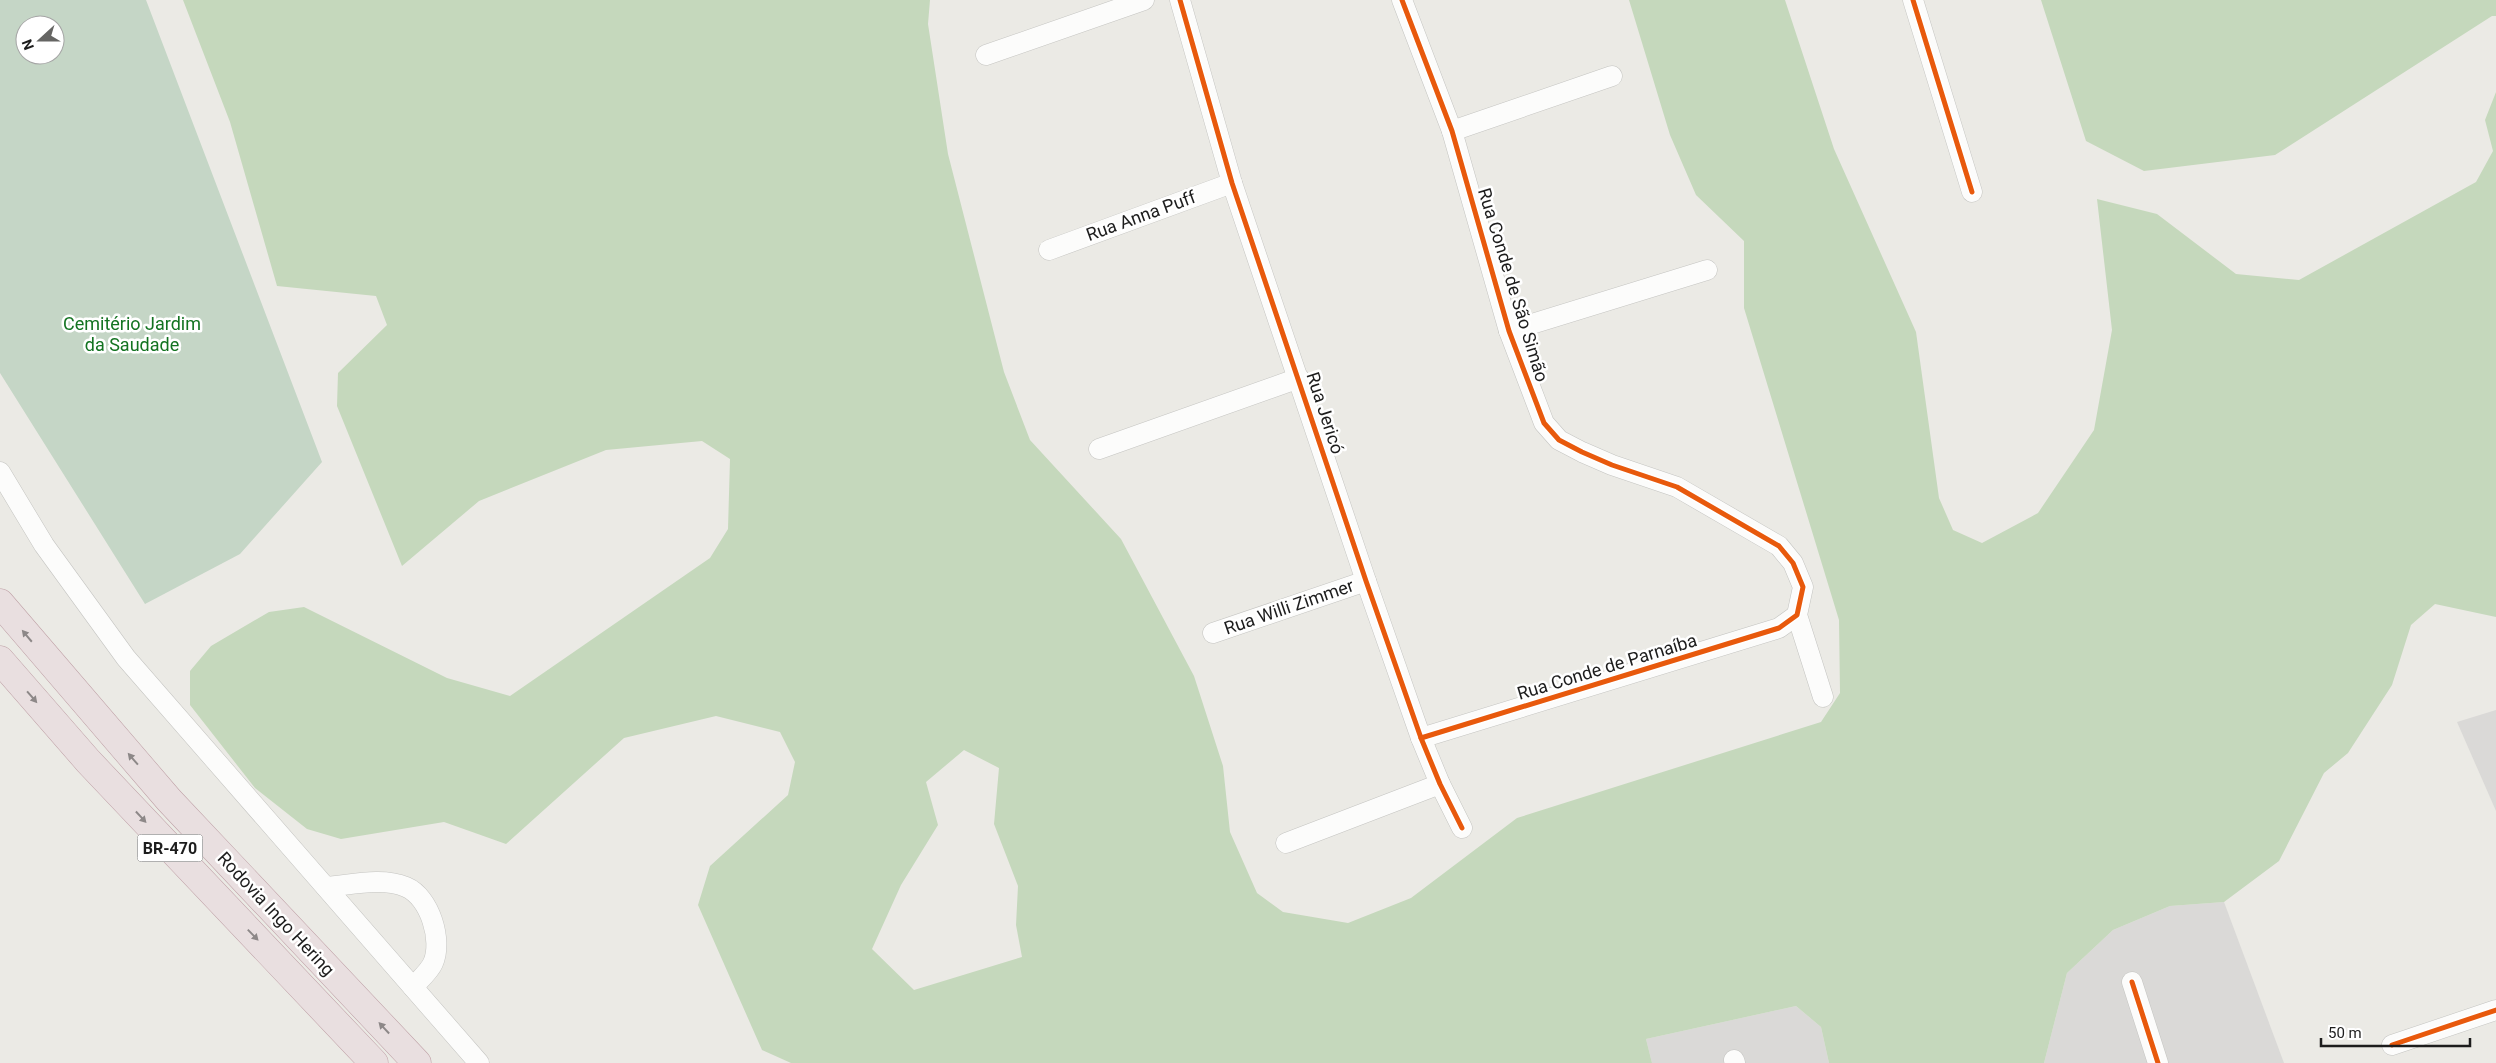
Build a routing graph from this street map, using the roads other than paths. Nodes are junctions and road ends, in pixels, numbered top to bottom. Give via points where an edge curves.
1 (1144, 0) edge
2 (1180, 0) edge
3 (1402, 0) edge
4 (1913, 0) edge
5 (986, 54) dead end
6 (1612, 76) dead end
7 (1452, 132) junction
8 (1232, 183) junction
9 (1972, 192) dead end
10 (1049, 250) dead end
11 (1707, 270) dead end
12 (1509, 331) junction
13 (1299, 378) junction
14 (1099, 449) dead end
15 (0, 472) edge
16 (1366, 581) junction
17 (0, 603) edge
18 (1797, 615) junction
19 (1213, 633) dead end
20 (0, 660) edge
21 (1823, 697) dead end
22 (1421, 738) junction
23 (1440, 784) junction
24 (1462, 828) dead end
25 (1286, 843) dead end
26 (326, 887) junction
27 (2132, 982) dead end
28 (413, 987) junction
29 (2496, 1010) edge
30 (345, 1031) junction
31 (2392, 1045) dead end
32 (369, 1063) edge
33 (374, 1063) edge
34 (417, 1063) edge
35 (479, 1063) edge
36 (2158, 1063) edge

1 - 5 street
2 - 8 street, Rua Jericó
3 - 7 street, Rua Conde de São Simão
4 - 9 street
6 - 7 street
7 - 12 street, Rua Conde de São Simão
8 - 10 street, Rua Anna Puff
8 - 13 street, Rua Jericó
11 - 12 street
12 - 18 street, Rua Conde de São Simão via 1544,423 1559,440 1612,465 1678,487 1779,546 1792,563 1803,587
13 - 14 street
13 - 16 street, Rua Jericó
15 - 26 street via 44,545 126,658
16 - 19 street, Rua Willi Zimmer
16 - 22 street, Rua Jericó
34 -> 17 highway, Rodovia Ingo Hering / BR-470 via 169,800
18 - 21 street
18 - 22 street, Rua Conde de Parnaíba via 1779,628
20 -> 30 highway, Rodovia Ingo Hering / BR-470 via 88,762
22 - 23 street, Rua Jericó
23 - 24 street, Rua Jericó
23 - 25 street
26 - 28 street
26 - 28 street via 379,882 407,888 428,907 438,942 432,964
27 - 36 street
28 - 35 street
29 - 31 street
30 - 32 highway
30 - 33 highway, Rodovia Ingo Hering / BR-470

